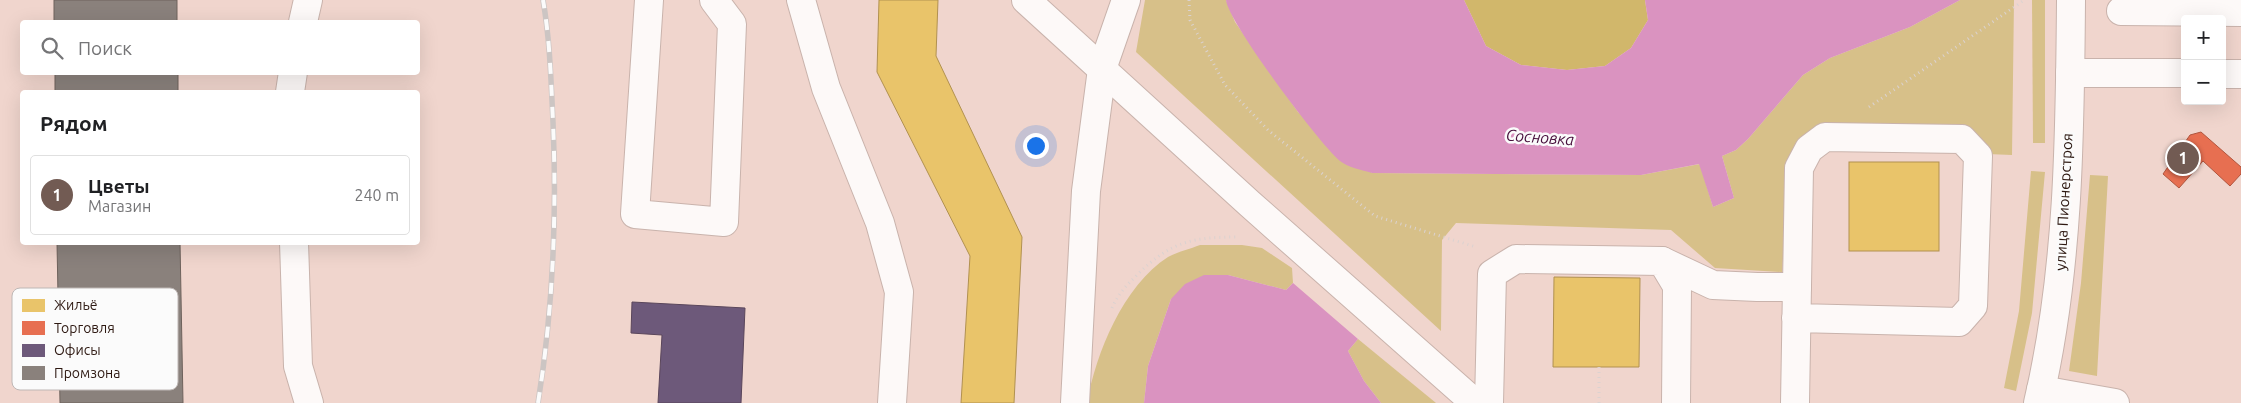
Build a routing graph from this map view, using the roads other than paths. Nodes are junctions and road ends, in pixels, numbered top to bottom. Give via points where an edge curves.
1 (308, 0) edge
2 (649, 0) edge
3 (714, 0) edge
4 (800, 0) edge
5 (1026, 0) edge
6 (1126, 0) edge
7 (2070, 0) edge
8 (2121, 11) dead end
9 (2241, 12) edge
10 (303, 20) edge
11 (1102, 69) junction
12 (2070, 73) junction
13 (2181, 73) edge
14 (2226, 74) edge
15 (2241, 74) edge
16 (293, 75) edge
17 (290, 90) edge
18 (294, 245) edge
19 (1662, 261) junction
20 (1797, 286) junction
21 (1796, 318) junction
22 (2039, 396) edge
23 (310, 403) edge
24 (892, 403) edge
25 (1075, 403) edge
26 (1475, 403) edge
27 (1489, 403) edge
28 (1676, 403) edge
29 (1795, 403) edge
30 (2114, 403) edge

1 - 10 street
2 - 3 street via 635,214 724,222 732,24
4 - 24 street via 826,88 880,223 898,292
5 - 11 street
6 - 11 street
7 - 12 street, улица Пионерстроя
8 - 9 street
11 - 25 street via 1086,191
11 - 26 street
12 - 13 street
12 - 22 street, улица Пионерстроя via 2059,282
14 - 15 street
16 - 17 street
18 - 23 street via 298,366
19 - 20 street via 1713,284 1757,288
19 - 27 street via 1516,259 1492,274
19 - 28 street via 1677,286
20 - 21 street
20 - 21 street via 1799,168 1809,149 1825,137 1962,139 1978,156 1973,306 1959,322
21 - 29 street
22 - 30 street

